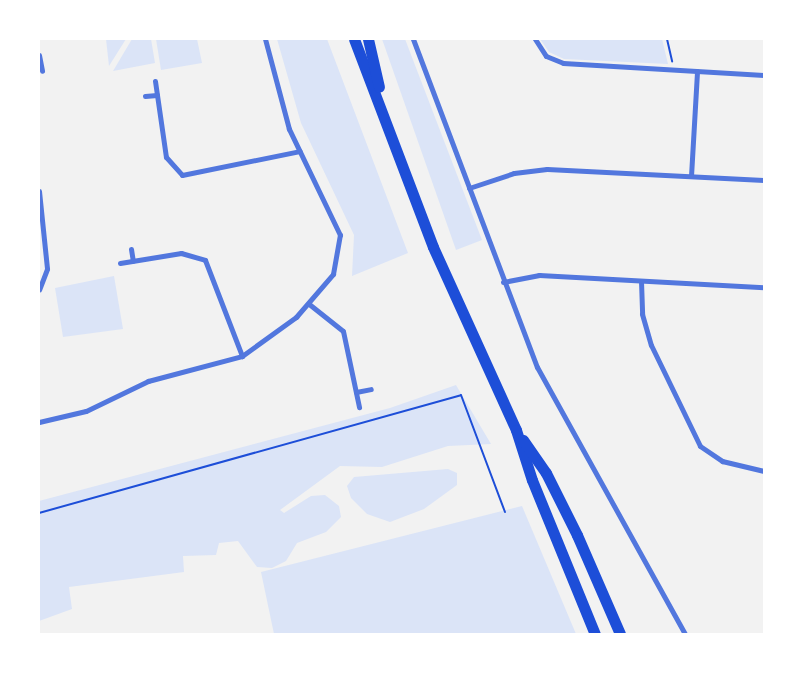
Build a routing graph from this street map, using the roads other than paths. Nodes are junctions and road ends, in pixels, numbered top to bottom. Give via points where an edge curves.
1 (265, 39) edge
2 (354, 39) edge
3 (368, 39) edge
4 (413, 39) edge
5 (535, 39) edge
6 (39, 55) edge
7 (42, 71) dead end
8 (697, 71) junction
9 (764, 75) edge
10 (155, 81) dead end
11 (157, 94) junction
12 (145, 96) dead end
13 (385, 116) junction
14 (300, 151) junction
15 (690, 176) junction
16 (764, 180) edge
17 (468, 188) junction
18 (39, 190) edge
19 (131, 249) dead end
20 (133, 261) junction
21 (120, 263) dead end
22 (641, 281) junction
23 (503, 282) junction
24 (764, 287) edge
25 (39, 290) edge
26 (309, 304) junction
27 (242, 356) junction
28 (371, 389) dead end
29 (356, 392) junction
30 (359, 407) dead end
31 (39, 422) edge
32 (516, 430) junction
33 (764, 471) edge
34 (595, 634) edge
35 (620, 634) edge
36 (685, 634) edge

1 - 14 street via 283,112
2 - 13 highway
3 - 13 highway
4 - 17 street
5 - 8 street via 546,56 563,62
6 - 7 street
8 - 9 street
8 - 15 street
10 - 11 street
11 - 12 street
11 - 14 street via 166,157 182,175
13 - 32 highway via 433,247
14 - 26 street via 337,226 341,246 333,274
15 - 16 street
15 - 17 street via 547,169 514,173
17 - 23 street
18 - 25 street via 47,269
19 - 20 street
20 - 21 street
20 - 27 street via 190,253 205,260
22 - 23 street via 539,275
22 - 24 street
22 - 33 street via 642,314 651,345 700,446 722,461
23 - 36 street via 537,367
26 - 27 street via 284,329
26 - 29 street via 343,331
27 - 31 street via 148,382 86,411
28 - 29 street
29 - 30 street
32 - 34 highway via 532,480
32 - 35 highway via 546,473

